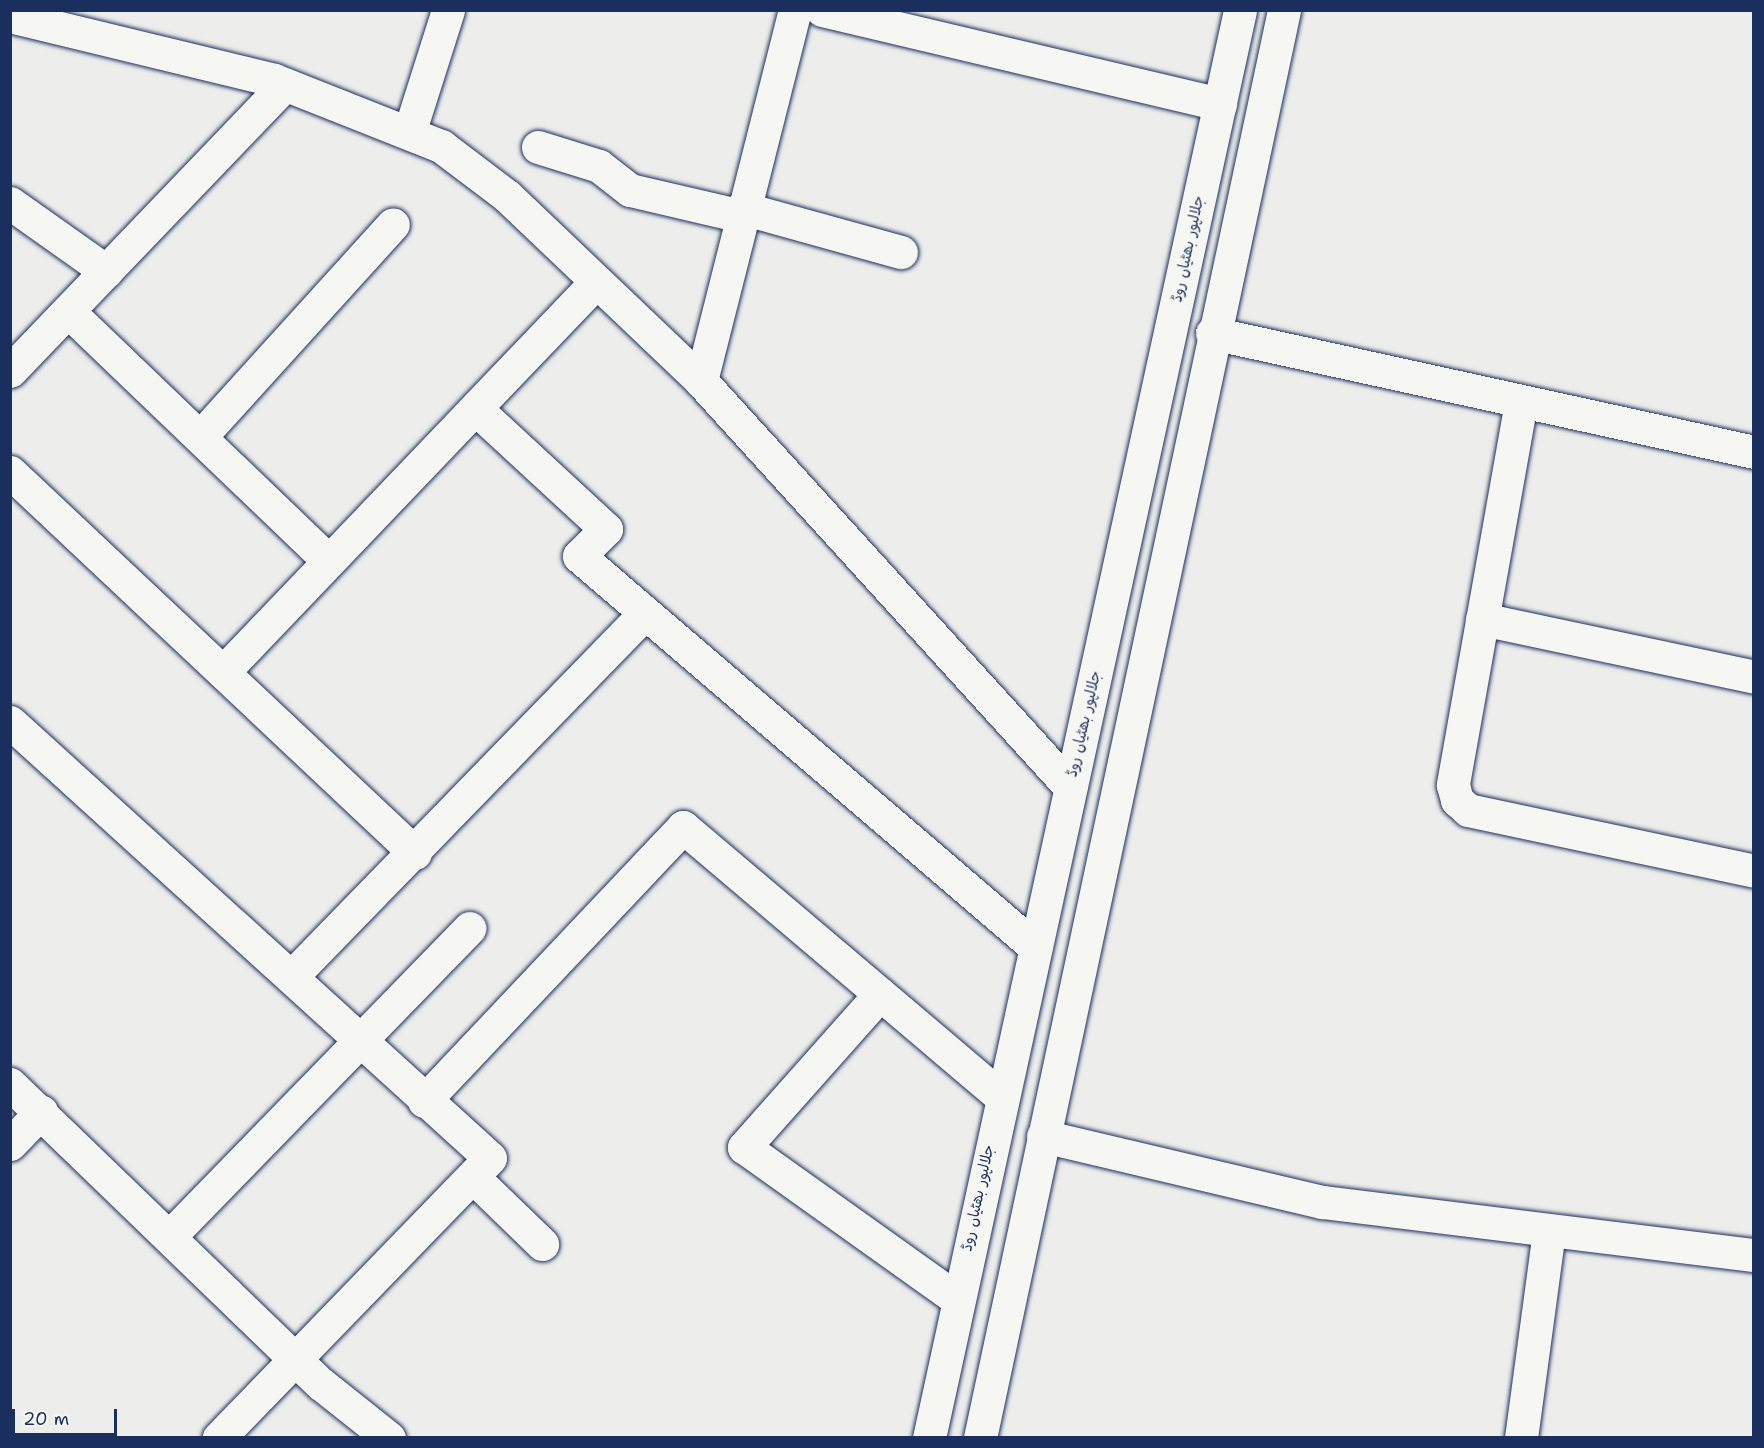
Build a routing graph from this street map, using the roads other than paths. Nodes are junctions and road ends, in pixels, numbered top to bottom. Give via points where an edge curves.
1 (448, 10) edge
2 (795, 10) edge
3 (822, 10) edge
4 (1240, 10) edge
5 (1284, 10) edge
6 (10, 16) edge
7 (98, 22) edge
8 (285, 84) junction
9 (1220, 104) junction
10 (410, 130) junction
11 (538, 147) dead end
12 (10, 203) edge
13 (742, 212) junction
14 (393, 224) dead end
15 (901, 252) dead end
16 (106, 271) junction
17 (596, 282) junction
18 (69, 311) junction
19 (1212, 333) junction
20 (10, 371) edge
21 (701, 381) junction
22 (1521, 402) junction
23 (476, 409) junction
24 (200, 437) junction
25 (1754, 452) edge
26 (10, 472) edge
27 (329, 561) junction
28 (643, 615) junction
29 (1482, 619) junction
30 (223, 672) junction
31 (1754, 677) edge
32 (10, 722) edge
33 (1070, 787) junction
34 (415, 853) junction
35 (1754, 871) edge
36 (470, 928) dead end
37 (1035, 947) junction
38 (291, 977) junction
39 (880, 994) junction
40 (360, 1041) junction
41 (10, 1084) edge
42 (1001, 1097) junction
43 (424, 1101) junction
44 (41, 1112) junction
45 (1043, 1136) junction
46 (10, 1144) edge
47 (474, 1178) junction
48 (1549, 1232) junction
49 (170, 1237) junction
50 (542, 1244) dead end
51 (1754, 1255) edge
52 (956, 1298) junction
53 (296, 1360) junction
54 (219, 1437) edge
55 (389, 1437) edge
56 (929, 1437) edge
57 (980, 1437) edge
58 (1521, 1437) edge

1 - 10 street
2 - 13 street
3 - 9 street
4 - 9 street, جلالپور بھٹیاں روڈ
5 - 19 street
6 - 7 street
7 - 8 street
8 - 10 street
8 - 16 street
9 - 33 street, جلالپور بھٹیاں روڈ
10 - 17 street via 441,146 507,196
11 - 13 street via 599,166 630,190
12 - 16 street
13 - 15 street
13 - 21 street
14 - 24 street
16 - 18 street
17 - 21 street
17 - 23 street
18 - 20 street
18 - 24 street
19 - 22 street
19 - 45 street
21 - 33 street
22 - 25 street
22 - 29 street
23 - 27 street
23 - 28 street via 606,529 579,556
24 - 27 street
26 - 30 street
27 - 30 street
28 - 34 street
28 - 37 street
29 - 31 street
29 - 35 street via 1453,784 1457,800 1468,810
30 - 34 street
32 - 38 street
33 - 37 street, جلالپور بھٹیاں روڈ
34 - 38 street
36 - 40 street
37 - 42 street, جلالپور بھٹیاں روڈ
38 - 40 street
39 - 42 street
39 - 43 street via 682,827
39 - 52 street via 744,1147
40 - 43 street
40 - 49 street
41 - 44 street
42 - 52 street, جلالپور بھٹیاں روڈ
43 - 47 street via 490,1158
44 - 46 street
44 - 49 street
45 - 48 street via 1322,1202
45 - 57 street
47 - 50 street
47 - 53 street
48 - 51 street
48 - 58 street
49 - 53 street
52 - 56 street, جلالپور بھٹیاں روڈ
53 - 54 street
53 - 55 street

